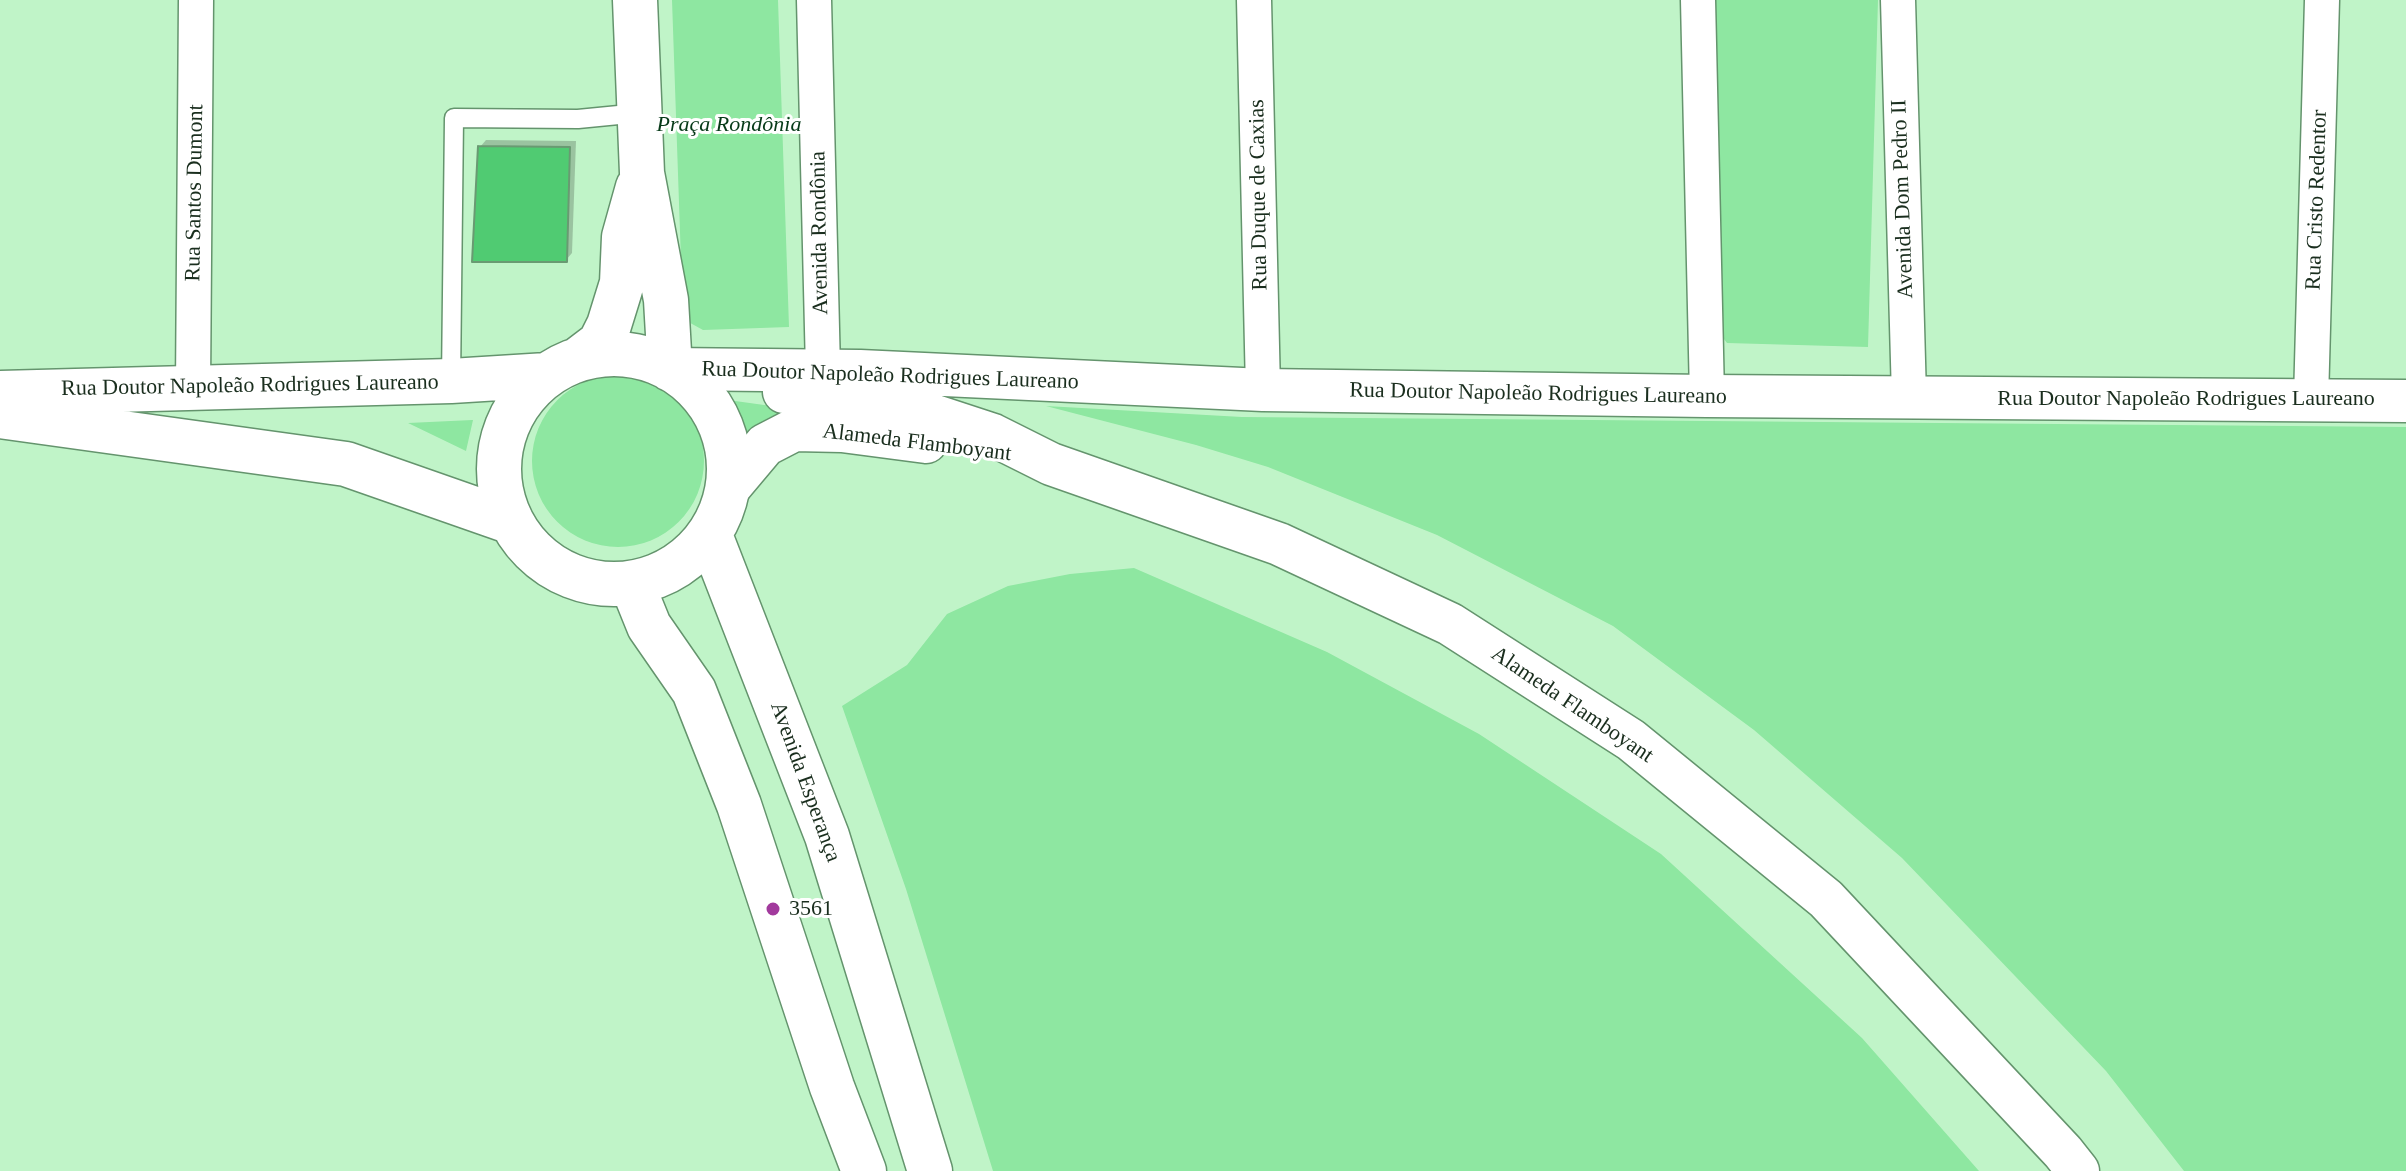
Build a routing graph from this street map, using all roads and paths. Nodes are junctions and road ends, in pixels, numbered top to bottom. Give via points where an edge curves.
1 (196, 0) edge
2 (635, 0) edge
3 (814, 0) edge
4 (1254, 0) edge
5 (1698, 0) edge
6 (1898, 0) edge
7 (2322, 0) edge
8 (639, 113) junction
9 (642, 173) junction
10 (563, 367) junction
11 (823, 370) junction
12 (680, 376) junction
13 (451, 381) junction
14 (193, 386) junction
15 (1263, 390) junction
16 (0, 393) edge
17 (1707, 396) junction
18 (1909, 397) junction
19 (2311, 400) junction
20 (2406, 401) edge
21 (0, 416) edge
22 (1034, 457) junction
23 (728, 489) junction
24 (509, 521) junction
25 (710, 535) junction
26 (632, 584) junction
27 (864, 1171) edge
28 (930, 1171) edge
29 (2078, 1171) edge

1 - 14 street, Rua Santos Dumont
2 - 8 main road
3 - 11 street, Avenida Rondônia
4 - 15 street, Rua Duque de Caxias
5 - 17 street
6 - 18 street, Avenida Dom Pedro II
7 - 19 street, Rua Cristo Redentor
8 - 9 main road
8 - 13 lane via 578,119 454,118
9 - 10 main road via 624,237 622,283 609,325 600,343
9 - 12 main road
10 - 12 main road via 610,354 642,357
10 - 13 main road, Rua Doutor Napoleão Rodrigues Laureano
10 - 24 main road via 511,415 497,467
11 - 12 street, Rua Doutor Napoleão Rodrigues Laureano
11 - 15 street, Rua Doutor Napoleão Rodrigues Laureano
12 - 22 street, Alameda Flamboyant via 932,415 993,435
12 - 23 main road via 715,414 728,450
13 - 14 main road, Rua Doutor Napoleão Rodrigues Laureano
14 - 16 main road, Rua Doutor Napoleão Rodrigues Laureano
15 - 17 street, Rua Doutor Napoleão Rodrigues Laureano
17 - 18 street, Rua Doutor Napoleão Rodrigues Laureano
18 - 19 street, Rua Doutor Napoleão Rodrigues Laureano
19 - 20 street, Rua Doutor Napoleão Rodrigues Laureano
21 - 24 main road, Rua Doutor Napoleão Rodrigues Laureano via 346,464
22 - 23 street, Alameda Flamboyant via 842,431 794,430 765,445
22 - 29 street, Alameda Flamboyant via 1279,544 1450,624 1631,740 1826,899
23 - 25 main road
24 - 26 main road via 540,559 561,570 583,581
25 - 26 main road via 676,568
25 - 28 main road, Avenida Esperança via 827,836
26 - 27 main road via 649,626 694,691 728,776

